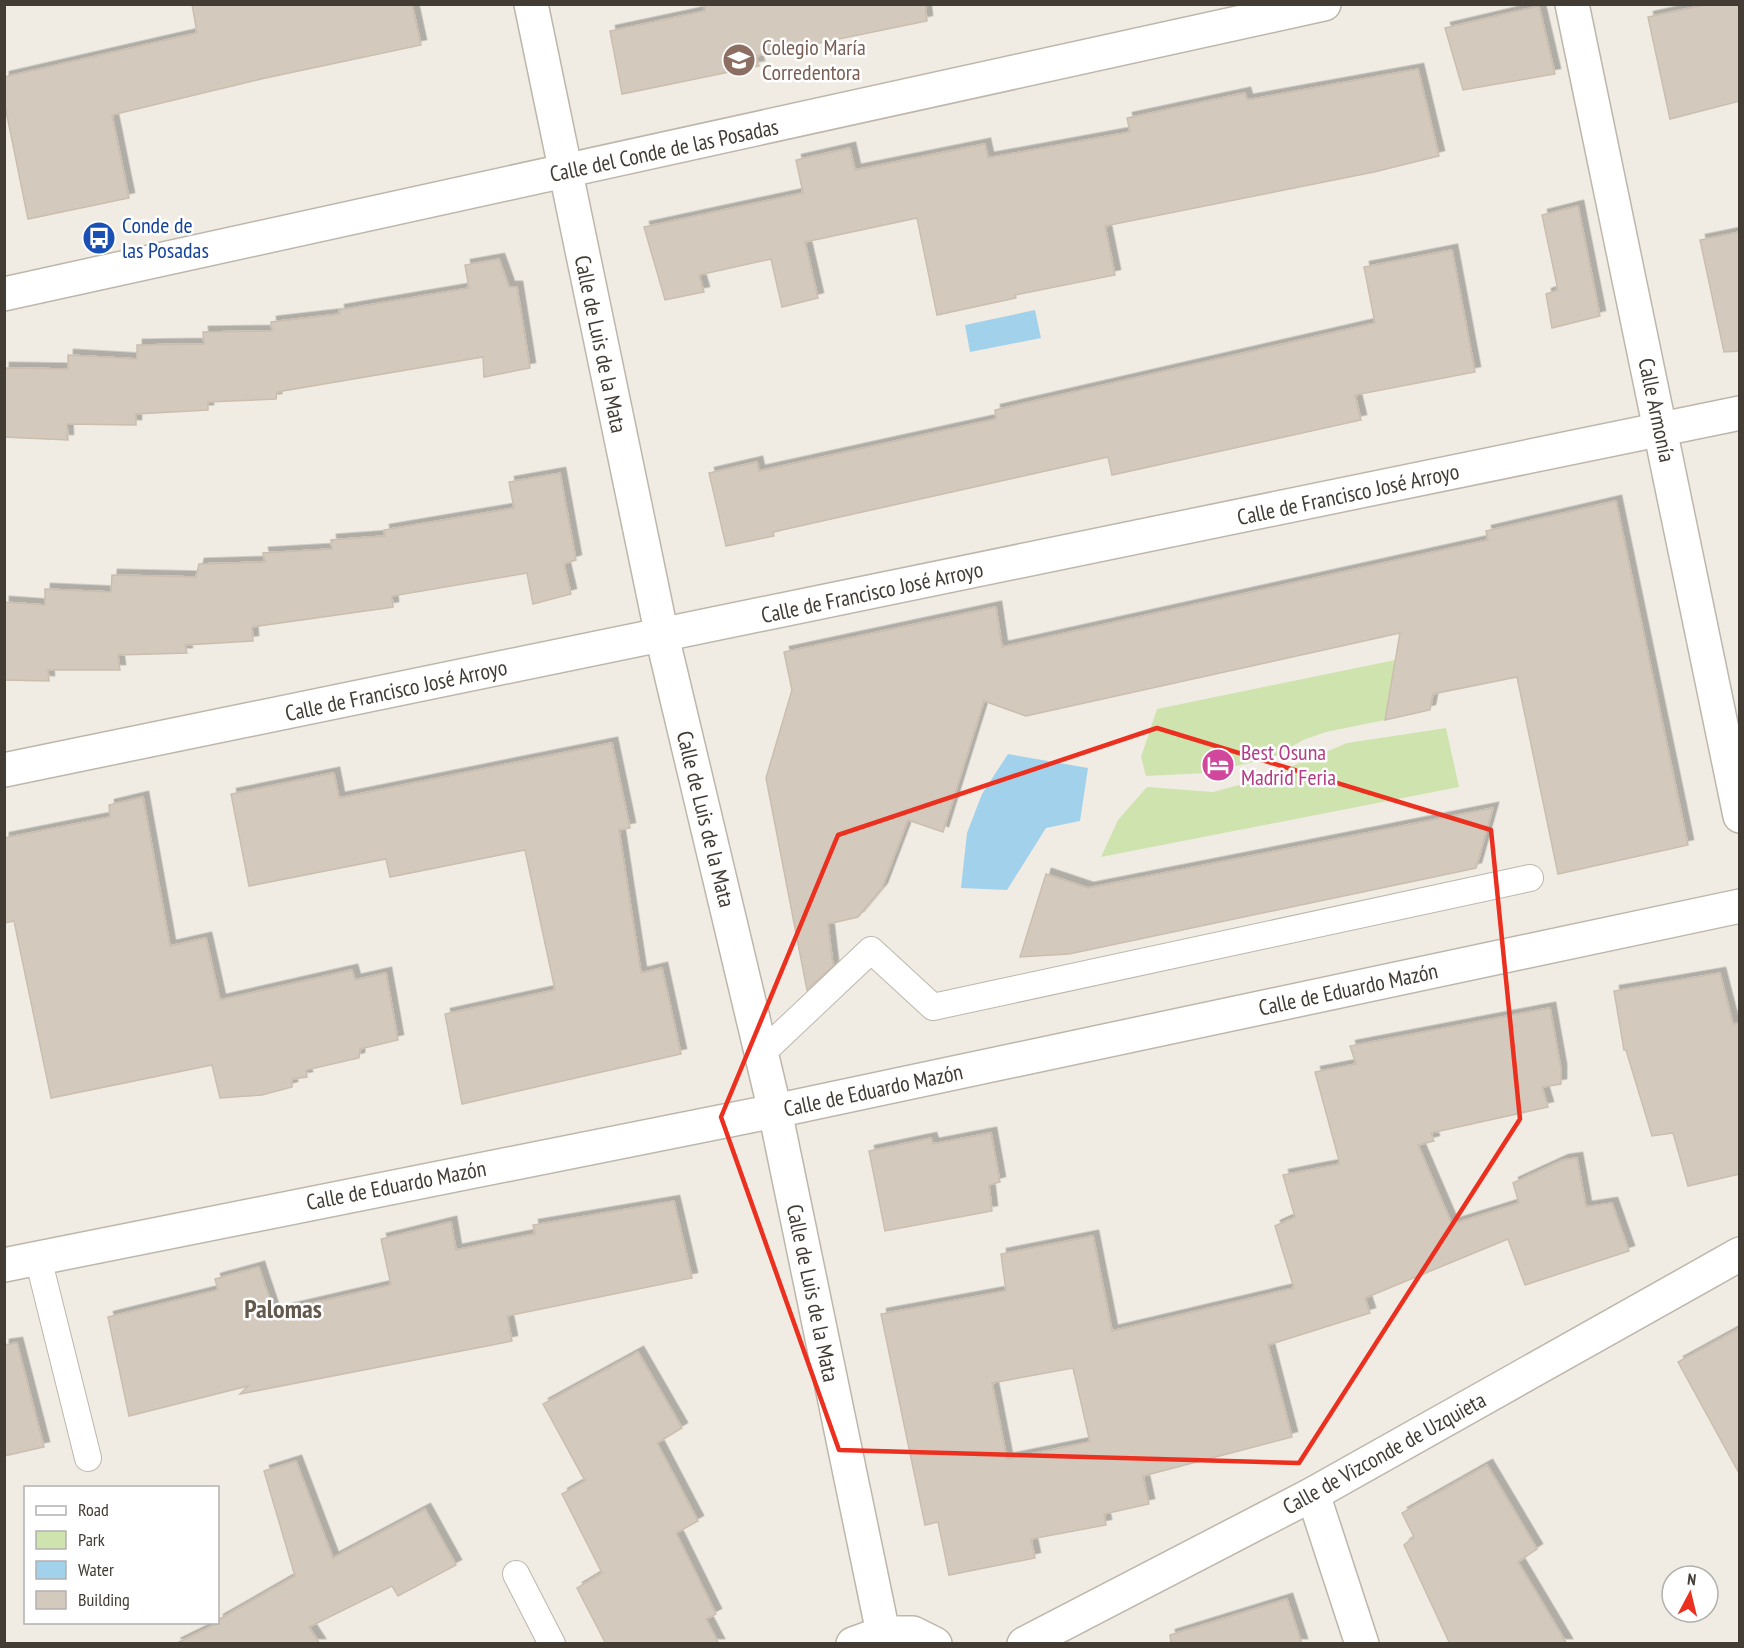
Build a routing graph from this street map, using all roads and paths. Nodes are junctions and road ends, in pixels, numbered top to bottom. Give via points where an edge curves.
1 (531, 4) edge
2 (1324, 4) edge
3 (1572, 4) edge
4 (565, 171) junction
5 (4, 294) edge
6 (1740, 413) edge
7 (1661, 429) junction
8 (662, 636) junction
9 (4, 770) edge
10 (1740, 816) edge
11 (1530, 878) dead end
12 (1740, 906) edge
13 (762, 1053) junction
14 (775, 1111) junction
15 (1740, 1254) edge
16 (38, 1258) junction
17 (4, 1264) edge
18 (88, 1458) dead end
19 (1313, 1494) junction
20 (516, 1574) dead end
21 (883, 1633) junction
22 (552, 1644) edge
23 (853, 1644) edge
24 (935, 1644) edge
25 (1024, 1644) edge
26 (1362, 1644) edge

1 - 4 street, Calle de Luis de la Mata
2 - 4 street, Calle del Conde de las Posadas
3 - 7 street, Calle Armonía
4 - 5 street, Calle del Conde de las Posadas
4 - 8 street, Calle de Luis de la Mata
6 - 7 street, Calle de Francisco José Arroyo
7 - 8 street, Calle de Francisco José Arroyo
7 - 10 street, Calle Armonía
8 - 9 street, Calle de Francisco José Arroyo
8 - 13 street, Calle de Luis de la Mata
11 - 13 lane via 933,1007 871,950
12 - 14 street, Calle de Eduardo Mazón
13 - 14 street, Calle de Luis de la Mata
14 - 16 street, Calle de Eduardo Mazón
14 - 21 street, Calle de Luis de la Mata
15 - 19 street, Calle de Vizconde de Uzquieta
16 - 17 street, Calle de Eduardo Mazón
16 - 18 lane
19 - 25 street, Calle de Vizconde de Uzquieta
19 - 26 street
20 - 22 lane
21 - 23 street
21 - 24 street via 913,1633

